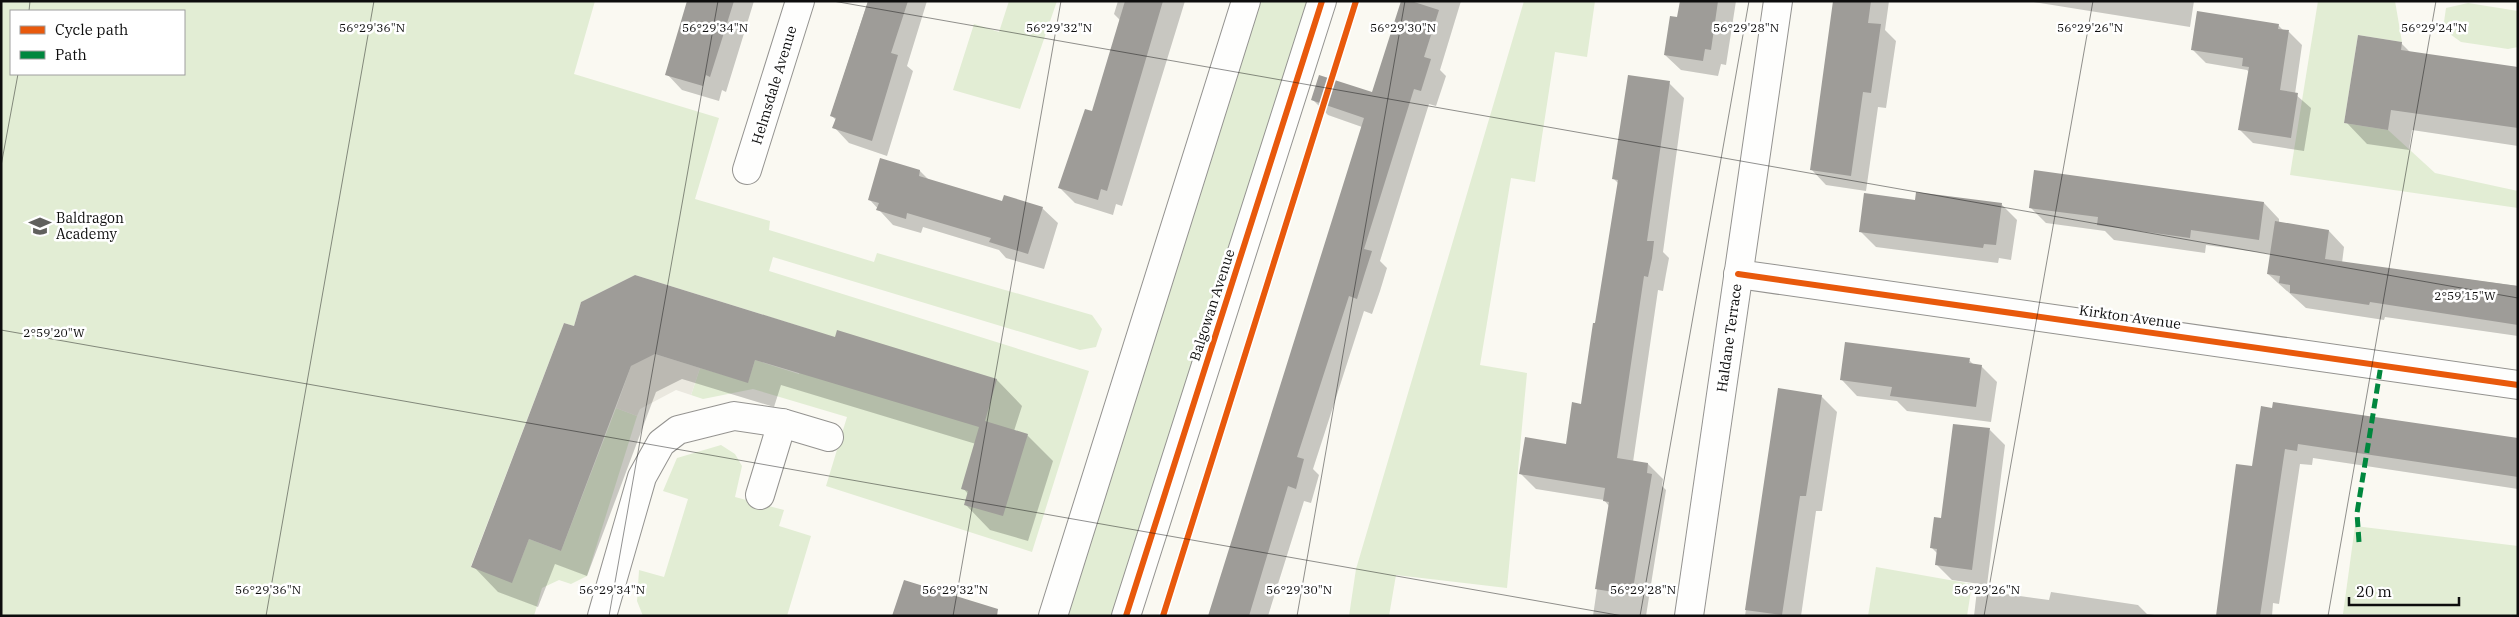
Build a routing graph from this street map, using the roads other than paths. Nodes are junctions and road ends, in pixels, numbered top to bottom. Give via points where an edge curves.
1 (800, 1) edge
2 (1246, 1) edge
3 (1322, 1) edge
4 (1778, 1) edge
5 (747, 170) dead end
6 (1738, 274) junction
7 (2518, 385) edge
8 (782, 423) junction
9 (830, 437) dead end
10 (760, 495) dead end
11 (602, 616) edge
12 (1052, 616) edge
13 (1126, 616) edge
14 (1689, 616) edge

1 - 5 street, Helmsdale Avenue
2 - 12 street
3 - 13 street, Balgowan Avenue
4 - 6 street, Haldane Terrace
6 - 7 street, Kirkton Avenue
6 - 14 street, Haldane Terrace
8 - 9 street
8 - 10 street
8 - 11 street via 734,416 678,430 661,443 642,477

